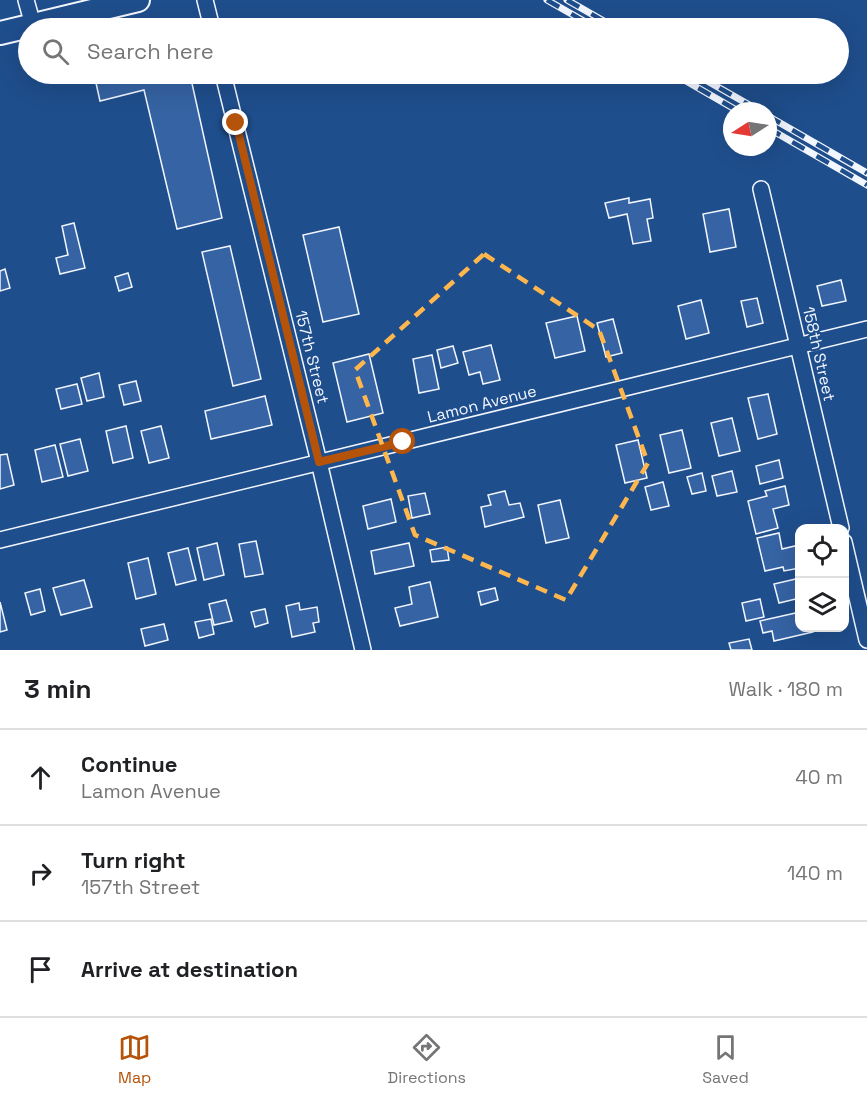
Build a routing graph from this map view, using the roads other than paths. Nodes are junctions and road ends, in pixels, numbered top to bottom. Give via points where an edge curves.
1 (26, 0) edge
2 (138, 0) edge
3 (205, 0) edge
4 (31, 18) edge
5 (62, 18) edge
6 (210, 18) edge
7 (18, 29) edge
8 (0, 33) edge
9 (225, 84) edge
10 (761, 189) dead end
11 (867, 329) edge
12 (799, 346) junction
13 (319, 462) junction
14 (840, 524) edge
15 (0, 540) edge
16 (849, 563) edge
17 (867, 640) edge
18 (363, 650) edge

1 - 4 street
2 - 5 main road
3 - 6 street
7 - 8 main road
9 - 13 street, 157th Street
10 - 12 street, 158th Street
11 - 12 street, Lamon Avenue
12 - 13 street, Lamon Avenue
12 - 14 street, 158th Street
13 - 15 street, Lamon Avenue
13 - 18 street, 157th Street
16 - 17 street

